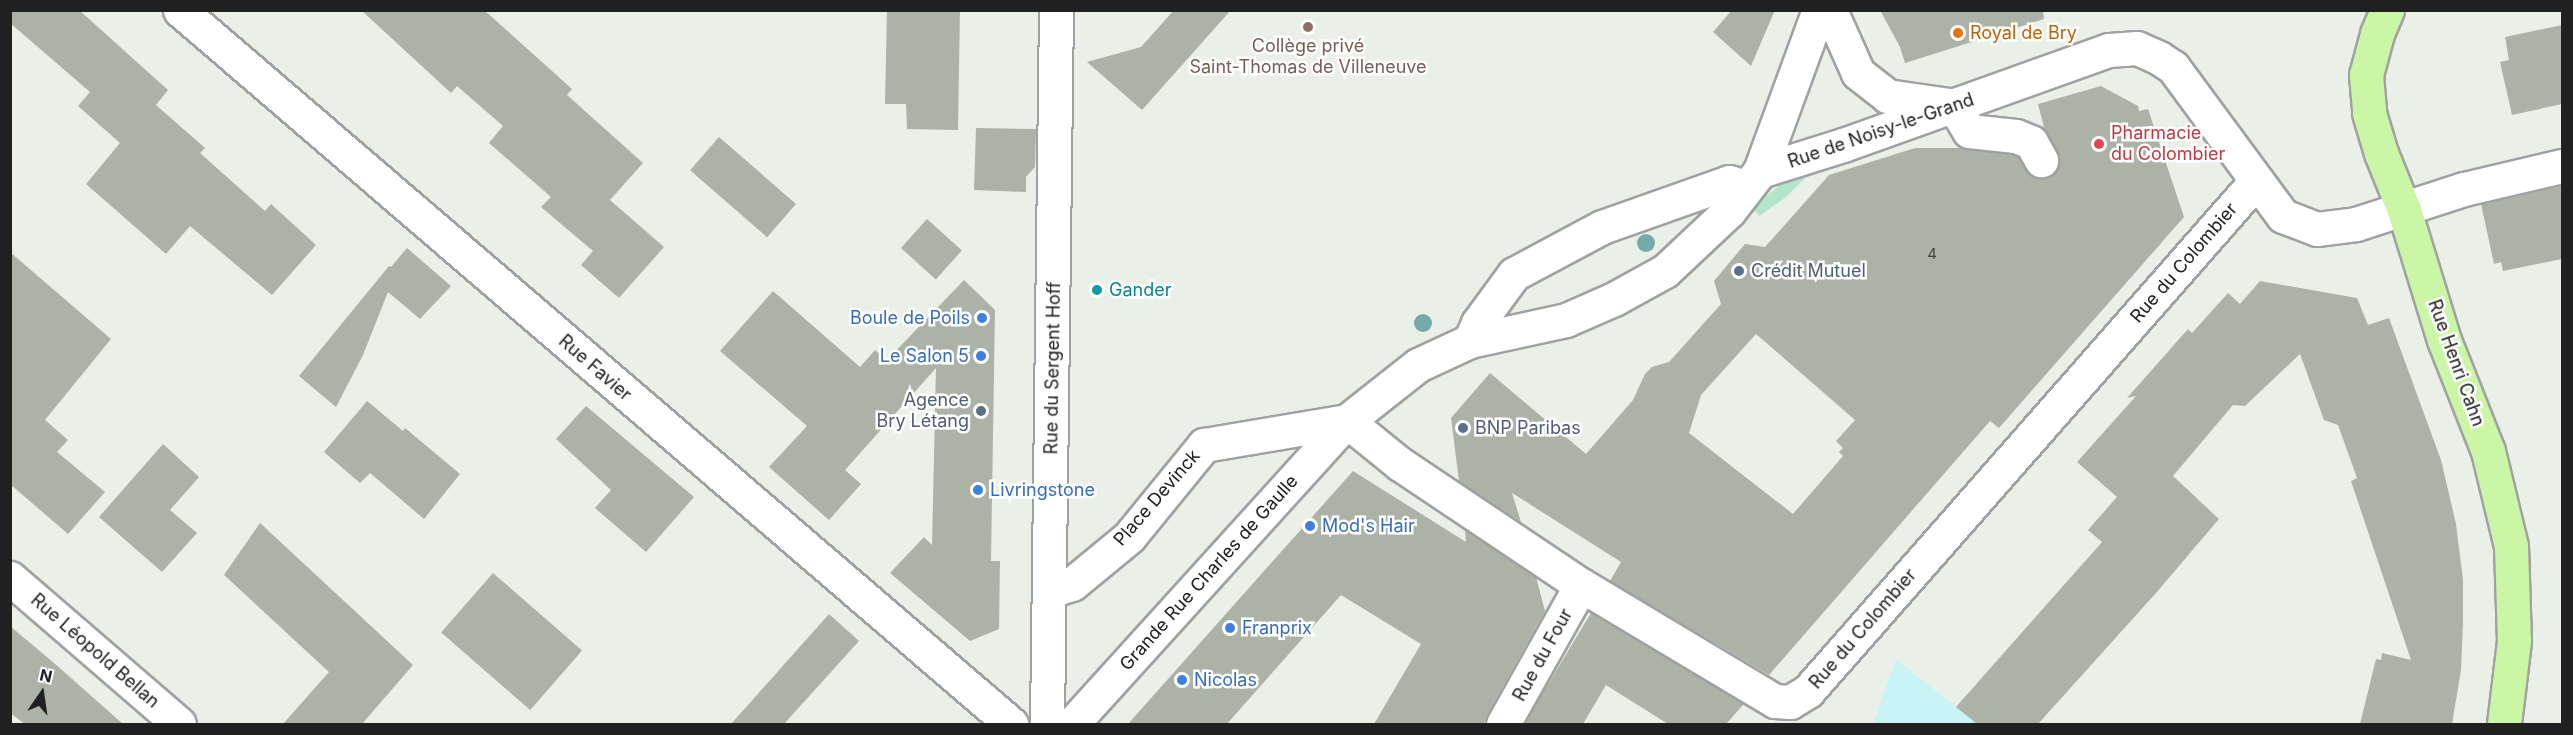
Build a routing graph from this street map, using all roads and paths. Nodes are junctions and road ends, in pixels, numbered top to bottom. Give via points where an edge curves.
1 (180, 10) edge
2 (1056, 10) edge
3 (1819, 10) edge
4 (1830, 10) edge
5 (2387, 10) edge
6 (1954, 106) junction
7 (2041, 160) dead end
8 (2562, 166) edge
9 (1753, 179) junction
10 (2256, 182) junction
11 (2404, 210) junction
12 (1470, 341) junction
13 (1347, 421) junction
14 (10, 578) edge
15 (1581, 585) junction
16 (1050, 591) junction
17 (1790, 713) edge
18 (179, 724) edge
19 (1011, 724) edge
20 (1047, 724) edge
21 (1072, 724) edge
22 (1503, 724) edge
23 (2504, 724) edge

1 - 19 street, Rue Favier
2 - 16 street, Rue du Sergent Hoff
3 - 9 street
4 - 6 street via 1858,73 1887,96
5 - 11 main road, Rue Henri Cahn via 2366,75 2378,143
6 - 7 street via 1969,131 2016,136 2031,142
6 - 9 street, Rue de Noisy-le-Grand
6 - 10 street, Rue de Noisy-le-Grand via 2109,50 2137,48 2173,67
8 - 11 street, Rue de Noisy-le-Grand via 2464,189
9 - 12 street via 1729,211 1665,271 1566,320
9 - 12 street via 1729,182 1602,227 1514,274 1478,323
10 - 11 street, Rue de Noisy-le-Grand via 2283,216 2317,229 2356,224
10 - 17 street, Rue du Colombier
11 - 23 main road, Rue Henri Cahn via 2444,340 2488,451 2511,546 2514,641
12 - 13 street via 1418,365
13 - 15 street, Rue du Colombier via 1400,464
13 - 16 street, Place Devinck via 1204,445 1129,537 1072,584
13 - 21 street, Grande Rue Charles de Gaulle
14 - 18 street, Rue Léopold Bellan
15 - 17 street, Rue du Colombier via 1775,700
15 - 22 street, Rue du Four
16 - 20 street, Rue du Sergent Hoff

